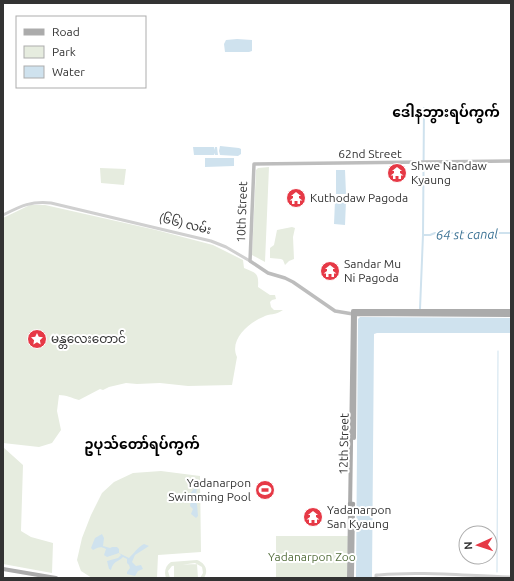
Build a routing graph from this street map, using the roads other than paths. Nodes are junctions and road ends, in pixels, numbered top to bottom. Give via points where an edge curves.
1 (511, 162) edge
2 (254, 164) joint
3 (3, 215) edge
4 (250, 261) junction
5 (511, 311) edge
6 (353, 312) junction
7 (511, 315) edge
8 (3, 570) edge
9 (511, 577) edge
10 (44, 578) edge
11 (56, 578) edge
12 (351, 578) edge
13 (376, 578) edge

1 - 2 main road, 62nd Street
2 - 4 main road, 10th Street
3 - 4 street, (၆၆) လမ်း via 26,204 51,203 211,241
4 - 6 main road, (၆၆) လမ်း via 269,274 295,283 334,311
5 - 6 main road, (၆၆) လမ်း
6 - 7 main road, (၆၆) လမ်း
6 - 12 main road, 12th Street
8 - 10 main road
8 - 11 main road
9 - 13 street via 399,574 376,575

